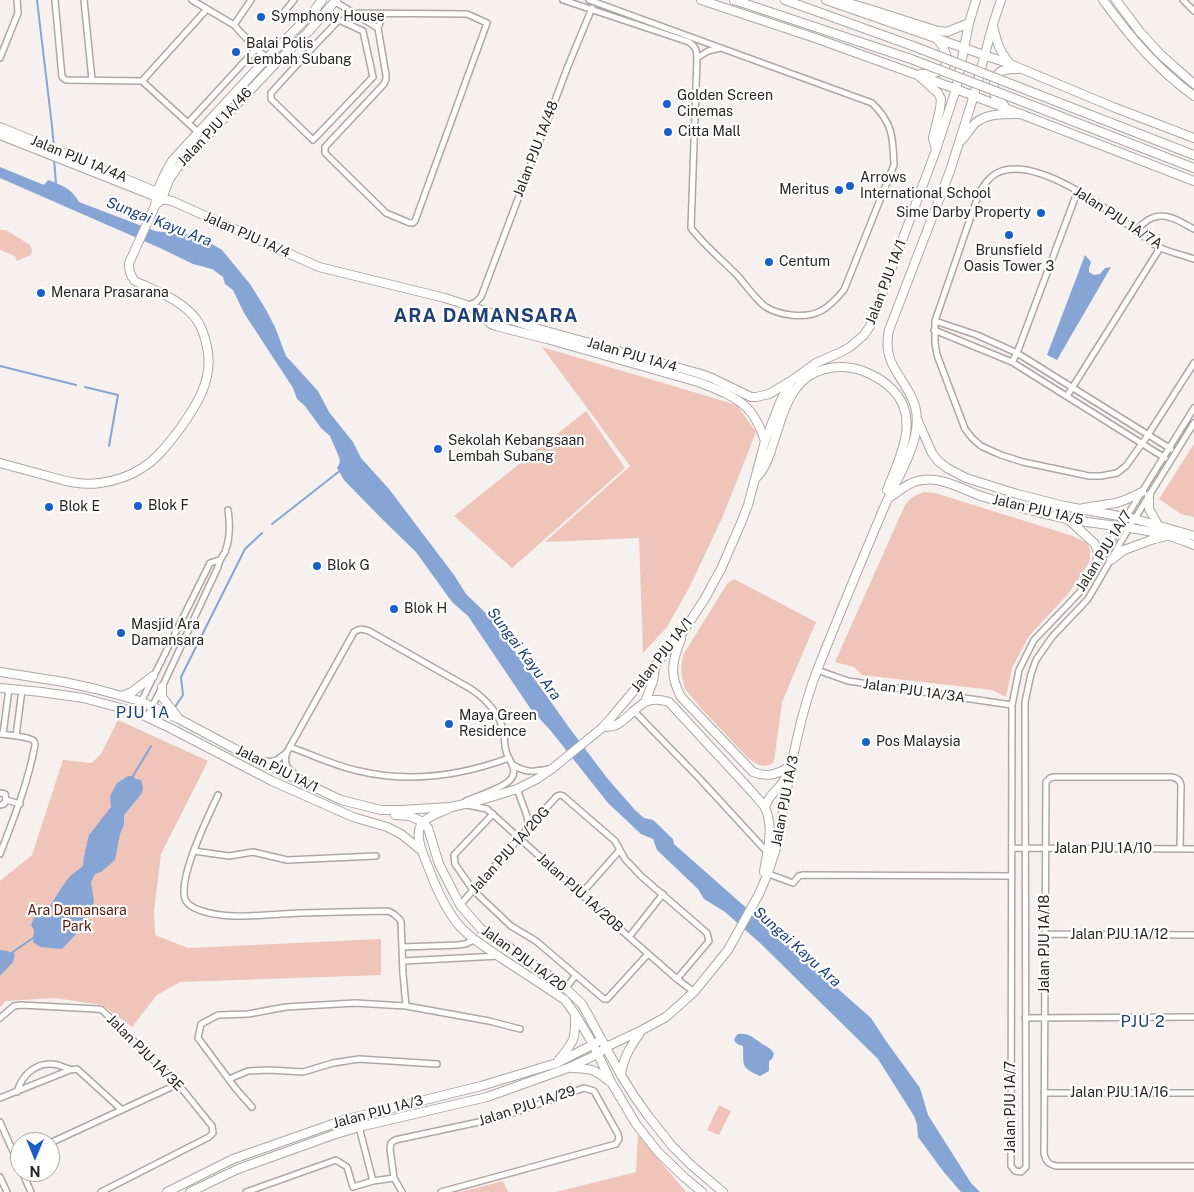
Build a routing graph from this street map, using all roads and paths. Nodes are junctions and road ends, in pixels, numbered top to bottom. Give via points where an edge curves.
1 (16, 0) edge
2 (55, 0) edge
3 (84, 0) edge
4 (192, 0) edge
5 (251, 0) edge
6 (294, 0) edge
7 (322, 0) edge
8 (335, 0) edge
9 (562, 0) edge
10 (701, 0) edge
11 (734, 0) edge
12 (785, 0) edge
13 (826, 0) edge
14 (976, 0) edge
15 (1002, 0) edge
16 (1103, 0) edge
17 (1117, 0) edge
18 (1183, 0) edge
19 (591, 1) edge
20 (838, 4) junction
21 (207, 9) junction
22 (591, 10) junction
23 (1194, 12) edge
24 (354, 13) junction
25 (384, 14) junction
26 (969, 23) junction
27 (301, 24) junction
28 (993, 24) junction
29 (234, 25) junction
30 (378, 28) junction
31 (313, 37) junction
32 (936, 38) junction
33 (300, 41) junction
34 (720, 48) junction
35 (964, 48) junction
36 (256, 49) junction
37 (310, 50) junction
38 (984, 55) junction
39 (268, 57) junction
40 (0, 58) edge
41 (697, 58) junction
42 (275, 64) junction
43 (1010, 64) junction
44 (1023, 69) junction
45 (917, 74) junction
46 (1185, 76) junction
47 (92, 80) junction
48 (142, 81) junction
49 (1194, 84) edge
50 (1181, 86) junction
51 (956, 89) junction
52 (974, 96) junction
53 (1194, 96) edge
54 (1009, 109) junction
55 (1023, 114) junction
56 (188, 123) junction
57 (0, 127) edge
58 (199, 133) junction
59 (0, 134) edge
60 (1194, 138) edge
61 (958, 144) junction
62 (41, 147) junction
63 (936, 150) junction
64 (59, 155) junction
65 (1194, 155) edge
66 (1194, 168) edge
67 (1194, 181) edge
68 (161, 182) junction
69 (148, 188) junction
70 (1078, 190) junction
71 (158, 199) junction
72 (1194, 229) edge
73 (1136, 230) junction
74 (1160, 248) junction
75 (1194, 259) edge
76 (481, 298) junction
77 (469, 305) junction
78 (485, 310) junction
79 (935, 321) junction
80 (934, 330) junction
81 (1017, 353) junction
82 (1012, 362) junction
83 (1194, 363) edge
84 (791, 380) junction
85 (1072, 387) junction
86 (722, 388) junction
87 (1067, 396) junction
88 (1194, 408) edge
89 (917, 418) junction
90 (1194, 423) edge
91 (1148, 435) junction
92 (765, 441) junction
93 (1142, 443) junction
94 (1169, 448) junction
95 (1176, 453) junction
96 (1164, 457) junction
97 (1171, 461) junction
98 (0, 463) edge
99 (755, 480) junction
100 (1145, 494) junction
101 (888, 499) junction
102 (1079, 509) junction
103 (228, 510) dead end
104 (883, 510) junction
105 (1068, 518) junction
106 (1126, 518) junction
107 (1135, 519) junction
108 (1158, 525) junction
109 (1120, 526) junction
110 (1130, 528) junction
111 (1169, 536) junction
112 (1194, 536) edge
113 (1194, 545) edge
114 (219, 560) junction
115 (1111, 560) junction
116 (1097, 563) junction
117 (683, 632) junction
118 (656, 665) junction
119 (817, 670) junction
120 (0, 672) edge
121 (152, 676) junction
122 (162, 687) junction
123 (0, 688) edge
124 (9, 689) junction
125 (22, 690) junction
126 (122, 696) junction
127 (140, 701) junction
128 (645, 702) junction
129 (152, 706) junction
130 (1012, 706) junction
131 (633, 710) junction
132 (136, 712) junction
133 (147, 717) junction
134 (179, 719) junction
135 (602, 728) junction
136 (2, 734) edge
137 (16, 736) junction
138 (289, 749) junction
139 (252, 758) junction
140 (509, 758) junction
141 (792, 764) junction
142 (513, 765) junction
143 (553, 768) junction
144 (310, 785) junction
145 (517, 789) junction
146 (0, 793) edge
147 (218, 795) dead end
148 (6, 800) junction
149 (341, 800) junction
150 (20, 804) junction
151 (0, 805) edge
152 (462, 805) junction
153 (451, 807) junction
154 (765, 808) junction
155 (493, 814) junction
156 (423, 822) junction
157 (529, 827) junction
158 (520, 838) junction
159 (1012, 848) junction
160 (1024, 848) junction
161 (1045, 848) junction
162 (1180, 849) junction
163 (1194, 849) edge
164 (194, 851) junction
165 (422, 851) junction
166 (619, 851) junction
167 (767, 852) junction
168 (0, 854) edge
169 (376, 856) dead end
170 (766, 873) junction
171 (1011, 876) junction
172 (473, 890) junction
173 (581, 894) junction
174 (663, 894) junction
175 (460, 905) junction
176 (1045, 934) junction
177 (1194, 935) edge
178 (629, 937) junction
179 (474, 940) junction
180 (402, 947) junction
181 (648, 954) junction
182 (500, 956) junction
183 (403, 961) junction
184 (576, 975) junction
185 (677, 979) junction
186 (566, 988) junction
187 (694, 992) junction
188 (406, 1006) junction
189 (575, 1014) junction
190 (1194, 1017) edge
191 (0, 1018) edge
192 (1025, 1018) junction
193 (1044, 1018) junction
194 (520, 1029) dead end
195 (642, 1030) junction
196 (604, 1043) junction
197 (593, 1044) junction
198 (598, 1054) junction
199 (557, 1063) junction
200 (437, 1064) dead end
201 (568, 1068) junction
202 (70, 1070) junction
203 (622, 1075) junction
204 (229, 1079) junction
205 (611, 1082) junction
206 (178, 1084) junction
207 (17, 1092) junction
208 (1044, 1093) junction
209 (1194, 1094) edge
210 (0, 1098) edge
211 (252, 1106) dead end
212 (122, 1110) junction
213 (0, 1122) edge
214 (358, 1127) junction
215 (60, 1138) edge
216 (10, 1141) edge
217 (1194, 1166) edge
218 (0, 1177) edge
219 (394, 1178) junction
220 (373, 1181) junction
221 (352, 1190) edge
222 (7, 1192) edge
223 (100, 1192) edge
224 (167, 1192) edge
225 (190, 1192) edge
226 (246, 1192) edge
227 (402, 1192) edge
228 (441, 1192) edge
229 (702, 1192) edge
230 (723, 1192) edge

1 - 40 street via 18,13
2 - 47 street via 62,77 66,80
3 - 47 street
4 - 21 street
5 - 29 street
6 - 27 street via 285,11
7 - 27 street, Jalan PJU 1A/46
8 - 24 street
8 - 31 street, Jalan PJU 1A/46
9 - 22 street
10 - 45 street
11 - 66 street, bridge via 911,59
12 - 65 street, bridge
13 - 20 street
14 - 26 street, Jalan PJU 1A/1
15 - 28 street, Jalan PJU 1A/1
16 - 50 street via 1143,51
17 - 46 street via 1140,32
18 - 23 street
19 - 22 street, Jalan PJU 1A/48
19 - 34 street
20 - 26 street via 852,4 938,31 947,32
20 - 32 street
21 - 29 street
21 - 48 street
22 - 41 street via 689,42 696,48
22 - 76 street, Jalan PJU 1A/48
24 - 25 street
24 - 30 street
25 - 30 street
25 - 30 street via 467,14 487,23 413,223 386,213 324,151 384,84 386,75
26 - 35 street, Jalan PJU 1A/1
27 - 39 street, Jalan PJU 1A/46
28 - 38 street, Jalan PJU 1A/1
28 - 43 street via 998,45
29 - 36 street
31 - 33 street, Jalan PJU 1A/46
31 - 37 street
31 - 37 street via 339,20 363,31 373,77 313,140 271,99 271,93
32 - 35 street
32 - 45 street via 944,48 944,66 935,73
33 - 37 street
33 - 42 street, Jalan PJU 1A/46
34 - 41 street
34 - 41 street via 872,103 883,113 888,124 894,166 844,290 819,312 802,316 778,313 764,306 691,228
35 - 38 street
35 - 51 street, Jalan PJU 1A/1
36 - 39 street
36 - 56 street
38 - 43 street
38 - 52 street, Jalan PJU 1A/1
39 - 42 street
39 - 58 street, Jalan PJU 1A/46
42 - 71 street, Jalan PJU 1A/46 via 177,168
43 - 44 street
44 - 54 street via 1008,69 997,76 995,97
44 - 60 street
45 - 51 street
45 - 63 street via 938,93 941,100 933,138
46 - 49 street
46 - 50 street
47 - 48 street
48 - 56 street
50 - 53 street
51 - 52 street
51 - 63 street, Jalan PJU 1A/1
52 - 54 street
52 - 61 street, Jalan PJU 1A/1
54 - 55 street
55 - 61 street via 985,118 977,122
55 - 67 street
56 - 58 street
57 - 62 street, Jalan PJU 1A/4A
58 - 68 street, Jalan PJU 1A/46 via 172,161
59 - 62 street, Jalan PJU 1A/4A
61 - 89 street, Jalan PJU 1A/1 via 887,338 892,365 913,401
62 - 64 street, Jalan PJU 1A/4A
63 - 84 street, Jalan PJU 1A/1 via 870,326 850,347 816,363
64 - 69 street, Jalan PJU 1A/4A
64 - 71 street, Jalan PJU 1A/4A
68 - 69 street
68 - 71 street, Jalan PJU 1A/46
69 - 71 street, Jalan PJU 1A/4A
70 - 73 street, Jalan PJU 1A/7A
70 - 79 street, Jalan PJU 1A/7A via 1024,169 996,173 986,181
70 - 81 street
71 - 77 street, Jalan PJU 1A/4 via 172,201 319,267
71 - 98 street via 130,263 130,273 136,281 182,305 201,328 208,351 208,371 193,409 154,460 134,473 114,480 79,484
72 - 73 street via 1162,216 1152,218
73 - 74 street, Jalan PJU 1A/7A
74 - 75 street, Jalan PJU 1A/7A
74 - 85 street
76 - 77 street
76 - 78 street
77 - 78 street, Jalan PJU 1A/4
77 - 86 street, Jalan PJU 1A/4 via 496,326
78 - 86 street, Jalan PJU 1A/4 via 543,330 701,374 712,378
79 - 80 street, Jalan PJU 1A/7A
79 - 81 street
80 - 82 street
80 - 93 street, Jalan PJU 1A/7A via 937,355 965,429 981,446 1023,462 1101,476 1122,470
81 - 82 street
81 - 85 street
82 - 87 street
83 - 91 street, Jalan PJU 1A/7A
84 - 86 street, Jalan PJU 1A/4 via 769,394 756,397
84 - 92 street, Jalan PJU 1A/1
85 - 87 street
85 - 91 street
86 - 92 street, Jalan PJU 1A/4 via 750,410
87 - 93 street
88 - 94 street, Jalan PJU 1A/7
89 - 101 street, Jalan PJU 1A/1 via 911,450
89 - 102 street, Jalan PJU 1A/5 via 932,453 947,468 966,478 1017,494
90 - 95 street, Jalan PJU 1A/7
91 - 93 street, Jalan PJU 1A/7A
91 - 94 street
92 - 99 street, Jalan PJU 1A/1
93 - 96 street
94 - 95 street
94 - 96 street, Jalan PJU 1A/7
95 - 97 street, Jalan PJU 1A/7
96 - 97 street
96 - 100 street, Jalan PJU 1A/7
97 - 100 street, Jalan PJU 1A/7
99 - 104 street via 771,452 796,386 820,370 832,367 860,370 894,391 905,410 906,437
99 - 117 street, Jalan PJU 1A/1 via 742,523 723,566
100 - 102 street
100 - 106 street, Jalan PJU 1A/7
100 - 107 street, Jalan PJU 1A/7
100 - 108 street
101 - 104 street, Jalan PJU 1A/3
101 - 105 street, Jalan PJU 1A/5 via 914,482 933,480 1001,502
102 - 106 street, Jalan PJU 1A/5
103 - 114 street via 229,534
104 - 119 street, Jalan PJU 1A/3
105 - 109 street, Jalan PJU 1A/5
105 - 116 street via 1095,544
106 - 107 street, Jalan PJU 1A/5
106 - 109 street, Jalan PJU 1A/7
107 - 108 street, Jalan PJU 1A/5
107 - 110 street, Jalan PJU 1A/7
108 - 112 street, Jalan PJU 1A/5
109 - 110 street, Jalan PJU 1A/5
109 - 116 street, Jalan PJU 1A/7
110 - 111 street, Jalan PJU 1A/5
110 - 115 street, Jalan PJU 1A/7
111 - 113 street, Jalan PJU 1A/5
111 - 115 street via 1124,550
114 - 121 street via 210,563
114 - 122 street
115 - 160 street, Jalan PJU 1A/7 via 1088,599 1036,660 1031,674 1024,702
116 - 130 street, Jalan PJU 1A/7 via 1079,593 1034,640 1019,670
117 - 118 street, Jalan PJU 1A/1
117 - 141 street via 673,663 676,688 681,697 753,772 770,775
118 - 128 street
118 - 135 street, Jalan PJU 1A/1
119 - 130 street, Jalan PJU 1A/3A via 848,681
119 - 141 street, Jalan PJU 1A/3 via 802,716
120 - 126 street, Jalan PJU 1A/1 via 64,682
121 - 126 street
121 - 127 street
122 - 129 street
122 - 134 street via 162,697
123 - 124 street, Jalan PJU 1A/1
124 - 125 street, Jalan PJU 1A/1
124 - 136 street
125 - 132 street, Jalan PJU 1A/1 via 83,698
125 - 137 street
126 - 127 street, Jalan PJU 1A/1
127 - 129 street, Jalan PJU 1A/1
127 - 132 street
128 - 131 street
128 - 154 street via 652,699 669,702
129 - 133 street
129 - 134 street, Jalan PJU 1A/1
130 - 159 street, Jalan PJU 1A/7
131 - 135 street via 618,724
131 - 167 street, Jalan PJU 1A/3
132 - 133 street, Jalan PJU 1A/1
133 - 165 street, Jalan PJU 1A/1 via 272,781 353,817 401,834
134 - 139 street, Jalan PJU 1A/1
135 - 143 street, Jalan PJU 1A/1
136 - 137 street
137 - 150 street via 32,739 36,745
138 - 139 street via 276,761
138 - 140 street via 357,771 400,778 454,774
138 - 140 street via 354,632 364,629 477,693 497,715
138 - 144 street via 285,764
139 - 144 street, Jalan PJU 1A/1
140 - 142 street
141 - 154 street
141 - 170 street, Jalan PJU 1A/3 via 777,845
142 - 143 street via 525,771
142 - 153 street via 512,778 505,784
143 - 145 street, Jalan PJU 1A/1
144 - 149 street, Jalan PJU 1A/1
145 - 152 street, Jalan PJU 1A/1
145 - 157 street
146 - 148 street
147 - 164 street
148 - 150 street
148 - 151 street
149 - 153 street, Jalan PJU 1A/1 via 381,810
149 - 156 street via 372,813 402,814
150 - 168 street
152 - 153 street, Jalan PJU 1A/1
152 - 155 street, Jalan PJU 1A/20B via 478,806
153 - 156 street
154 - 167 street via 769,829
155 - 158 street, Jalan PJU 1A/20B
155 - 172 street via 454,855 455,864
156 - 165 street, Jalan PJU 1A/20 via 418,831
156 - 175 street, Jalan PJU 1A/20 via 431,833 439,864
157 - 158 street, Jalan PJU 1A/20G
157 - 166 street, Jalan PJU 1A/20G via 560,795 615,841
158 - 172 street, Jalan PJU 1A/20G
158 - 173 street, Jalan PJU 1A/20B
159 - 160 street, Jalan PJU 1A/10
159 - 171 street, Jalan PJU 1A/7
160 - 161 street, Jalan PJU 1A/10
160 - 192 street, Jalan PJU 1A/7
161 - 162 street, Jalan PJU 1A/10
161 - 162 street, Jalan PJU 1A/18 via 1047,780 1054,777 1123,776 1179,780
161 - 176 street, Jalan PJU 1A/18
162 - 163 street, Jalan PJU 1A/10
164 - 169 street via 229,856 254,852 287,860
164 - 180 street via 185,876 184,894 189,906 220,915 243,916 388,912 400,920
165 - 179 street, Jalan PJU 1A/20 via 452,917
166 - 173 street
166 - 174 street via 641,876
167 - 170 street
170 - 171 street via 792,883 803,875
170 - 187 street, Jalan PJU 1A/3 via 761,890 728,950
171 - 192 street, Jalan PJU 1A/7 via 1011,1166 1020,1172 1026,1167
172 - 175 street, Jalan PJU 1A/20G
172 - 184 street via 511,926 536,941
173 - 178 street, Jalan PJU 1A/20B
174 - 178 street
174 - 185 street via 707,933 709,941
175 - 186 street, Jalan PJU 1A/20 via 481,930
176 - 177 street, Jalan PJU 1A/12
176 - 193 street, Jalan PJU 1A/18
178 - 181 street, Jalan PJU 1A/20B
179 - 180 street via 458,945
179 - 182 street, Jalan PJU 1A/20
180 - 183 street
181 - 184 street via 607,999
181 - 185 street, Jalan PJU 1A/20B
182 - 183 street, Jalan PJU 1A/20
182 - 189 street, Jalan PJU 1A/20 via 565,1000
183 - 188 street
184 - 186 street
185 - 187 street, Jalan PJU 1A/20B
186 - 196 street, Jalan PJU 1A/20 via 582,1004
187 - 195 street, Jalan PJU 1A/3 via 666,1017
188 - 194 street
188 - 204 street via 355,1003 218,1014 201,1024 198,1038
189 - 197 street, Jalan PJU 1A/20
189 - 199 street via 574,1039
190 - 193 street
191 - 206 street, Jalan PJU 1A/3E via 14,1006 22,1005 102,1010
192 - 193 street
193 - 208 street, Jalan PJU 1A/18
195 - 196 street, Jalan PJU 1A/3
195 - 203 street via 627,1052
196 - 197 street, Jalan PJU 1A/3
196 - 198 street, Jalan PJU 1A/3
196 - 203 street, Jalan PJU 1A/20
197 - 198 street, Jalan PJU 1A/20
197 - 199 street, Jalan PJU 1A/3
198 - 201 street, Jalan PJU 1A/3
198 - 205 street, Jalan PJU 1A/20
199 - 224 street, Jalan PJU 1A/3 via 481,1086 344,1120 233,1159
200 - 204 street via 359,1060 333,1063 303,1072 248,1071
201 - 205 street via 596,1070
201 - 214 street, Jalan PJU 1A/3 via 487,1097
202 - 207 street
202 - 207 street via 57,1065 36,1067 22,1079
202 - 212 street via 77,1069
203 - 230 street, Jalan PJU 1A/20 via 672,1146
204 - 211 street
205 - 229 street, Jalan PJU 1A/20 via 636,1124 658,1152
206 - 212 street
206 - 223 street, Jalan PJU 1A/3E via 212,1126 213,1133
207 - 210 street
208 - 209 street, Jalan PJU 1A/16
208 - 217 street, Jalan PJU 1A/18 via 1044,1154 1045,1160 1052,1165
212 - 215 street
213 - 216 street
214 - 220 street
214 - 225 street, Jalan PJU 1A/3 via 238,1169
218 - 222 street
219 - 220 street
219 - 227 street, Jalan PJU 1A/29
219 - 228 street, Jalan PJU 1A/29 via 390,1149 395,1140 502,1117 584,1088 594,1091 618,1134 616,1144
220 - 221 street
221 - 226 street via 348,1167 336,1160

